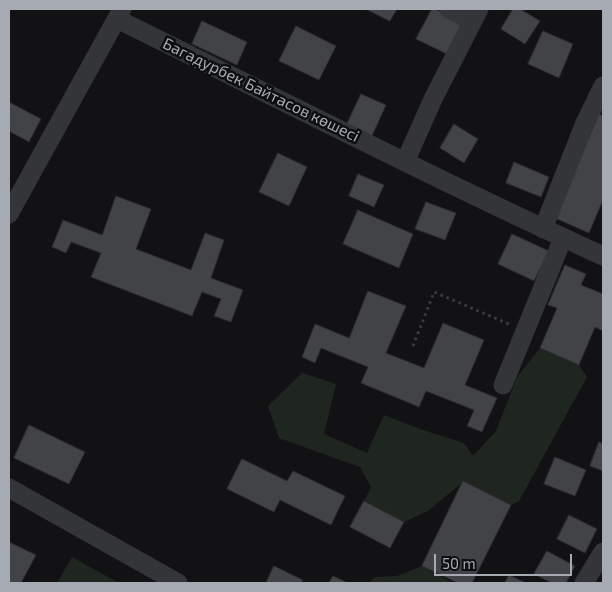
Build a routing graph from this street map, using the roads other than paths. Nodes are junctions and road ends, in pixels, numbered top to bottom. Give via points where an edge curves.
1 (449, 9) edge
2 (120, 14) edge
3 (475, 15) edge
4 (601, 96) edge
5 (404, 162) junction
6 (9, 214) edge
7 (543, 229) junction
8 (563, 238) junction
9 (603, 256) edge
10 (503, 385) dead end
11 (9, 488) edge
12 (603, 552) edge
13 (178, 583) edge
14 (584, 583) edge

1 - 3 street
2 - 5 street, Багадурбек Байтасов көшесі
2 - 6 street
3 - 5 street
4 - 7 street via 585,123
5 - 7 street, Багадурбек Байтасов көшесі
7 - 8 street, Багадурбек Байтасов көшесі
8 - 9 street, Багадурбек Байтасов көшесі
8 - 10 street
11 - 13 street
12 - 14 street

